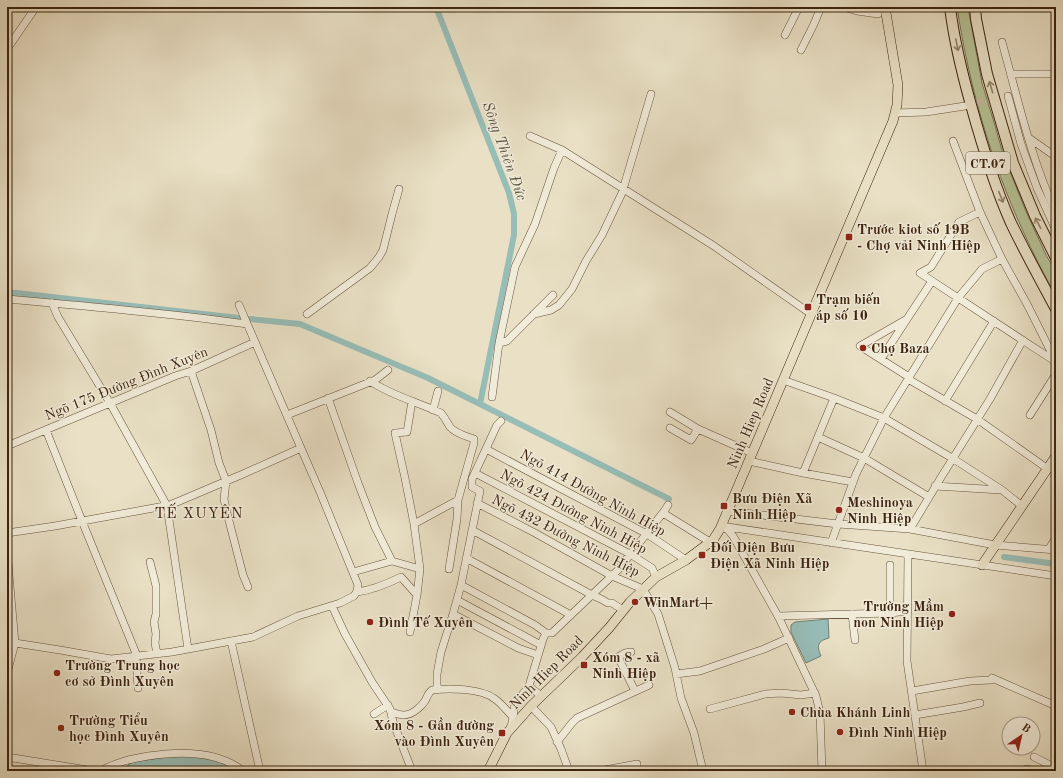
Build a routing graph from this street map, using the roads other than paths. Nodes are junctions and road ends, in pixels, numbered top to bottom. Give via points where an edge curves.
1 (36, 7) edge
2 (799, 7) edge
3 (821, 7) edge
4 (843, 7) edge
5 (885, 7) edge
6 (950, 7) edge
7 (975, 7) edge
8 (878, 14) dead end
9 (785, 35) dead end
10 (1002, 42) dead end
11 (7, 49) edge
12 (801, 50) dead end
13 (1011, 74) junction
14 (1056, 74) edge
15 (651, 94) dead end
16 (1016, 94) junction
17 (965, 106) tunnel mouth
18 (895, 113) junction
19 (530, 136) dead end
20 (1028, 138) junction
21 (953, 141) dead end
22 (562, 150) junction
23 (1055, 153) edge
24 (399, 189) dead end
25 (623, 189) junction
26 (980, 212) junction
27 (1056, 213) edge
28 (1056, 230) edge
29 (1056, 258) edge
30 (1002, 259) junction
31 (932, 281) junction
32 (553, 295) dead end
33 (958, 298) junction
34 (7, 299) edge
35 (52, 303) junction
36 (239, 305) dead end
37 (1056, 309) edge
38 (306, 314) dead end
39 (534, 314) junction
40 (811, 314) junction
41 (907, 319) junction
42 (994, 321) junction
43 (247, 324) junction
44 (1023, 340) junction
45 (255, 342) junction
46 (499, 343) junction
47 (881, 359) junction
48 (1056, 362) edge
49 (388, 370) dead end
50 (191, 371) junction
51 (1056, 374) edge
52 (908, 378) junction
53 (783, 380) junction
54 (370, 382) junction
55 (438, 391) dead end
56 (492, 397) dead end
57 (328, 398) junction
58 (834, 398) junction
59 (945, 401) junction
60 (412, 402) junction
61 (110, 403) junction
62 (433, 410) junction
63 (670, 412) dead end
64 (287, 415) junction
65 (1030, 415) dead end
66 (884, 418) junction
67 (977, 419) junction
68 (501, 421) dead end
69 (670, 428) dead end
70 (698, 429) junction
71 (46, 430) junction
72 (818, 437) junction
73 (7, 446) edge
74 (301, 448) junction
75 (486, 449) junction
76 (1056, 456) edge
77 (750, 457) junction
78 (864, 458) junction
79 (952, 458) junction
80 (1048, 469) junction
81 (475, 473) junction
82 (803, 473) junction
83 (226, 481) junction
84 (853, 482) junction
85 (935, 486) junction
86 (1002, 490) junction
87 (929, 497) junction
88 (458, 500) junction
89 (477, 503) junction
90 (668, 505) dead end
91 (168, 506) junction
92 (1022, 506) junction
93 (727, 511) junction
94 (663, 513) junction
95 (82, 521) junction
96 (414, 524) junction
97 (838, 524) junction
98 (721, 526) junction
99 (910, 529) junction
100 (472, 530) junction
101 (7, 533) edge
102 (647, 534) junction
103 (1056, 537) edge
104 (710, 542) junction
105 (831, 543) junction
106 (995, 545) junction
107 (1052, 550) edge
108 (7, 552) edge
109 (630, 554) junction
110 (908, 554) junction
111 (466, 558) junction
112 (686, 560) junction
113 (392, 561) junction
114 (150, 562) dead end
115 (890, 565) dead end
116 (982, 565) junction
117 (420, 569) junction
118 (449, 569) dead end
119 (353, 572) junction
120 (612, 576) junction
121 (1056, 576) edge
122 (656, 577) junction
123 (461, 584) junction
124 (248, 587) dead end
125 (643, 589) junction
126 (357, 592) junction
127 (417, 595) junction
128 (592, 595) junction
129 (457, 600) junction
130 (332, 606) junction
131 (623, 610) junction
132 (908, 611) junction
133 (890, 613) junction
134 (453, 614) junction
135 (852, 614) junction
136 (571, 615) junction
137 (778, 616) junction
138 (410, 632) dead end
139 (546, 633) junction
140 (789, 638) junction
141 (855, 640) dead end
142 (231, 641) junction
143 (15, 643) junction
144 (541, 645) junction
145 (188, 649) junction
146 (631, 652) dead end
147 (157, 654) junction
148 (538, 655) junction
149 (136, 656) junction
150 (7, 673) edge
151 (676, 674) junction
152 (649, 685) dead end
153 (529, 686) junction
154 (138, 688) dead end
155 (434, 690) junction
156 (635, 691) junction
157 (912, 691) junction
158 (815, 693) junction
159 (541, 696) junction
160 (980, 703) dead end
161 (531, 706) junction
162 (1056, 706) edge
163 (389, 708) junction
164 (710, 708) dead end
165 (374, 714) dead end
166 (915, 715) junction
167 (513, 717) junction
168 (507, 733) junction
169 (557, 742) junction
170 (7, 757) edge
171 (1034, 757) dead end
172 (637, 764) dead end
173 (1056, 768) edge
174 (1028, 769) dead end
175 (94, 771) edge
176 (101, 771) edge
177 (243, 771) edge
178 (260, 771) edge
179 (412, 771) edge
180 (488, 771) edge
181 (569, 771) edge
182 (599, 771) edge
183 (703, 771) edge
184 (822, 771) edge
185 (923, 771) edge
186 (1018, 771) edge

1 - 11 street
2 - 9 street
3 - 12 street
4 - 8 street
5 - 18 main road, Ninh Hiep Road via 898,85
6 -> 37 highway, CT.07 via 963,76 989,168 1011,222
29 -> 7 highway, CT.07 via 1013,163 987,74
10 - 13 street
13 - 14 street
13 - 16 street
15 - 25 street
16 - 20 street
16 - 28 street via 1004,97 1037,188
17 - 18 street via 926,112
18 - 40 main road, Ninh Hiep Road
19 - 22 street
20 - 23 street
20 - 27 street
21 - 26 street
22 - 25 street
22 - 46 street via 535,224 515,267
24 - 38 street via 380,257 370,268
25 - 39 street via 602,236 572,289 559,305
25 - 40 street via 714,246
26 - 30 street
26 - 31 street via 959,222 931,267 920,274
30 - 33 street via 982,269
30 - 48 street
31 - 33 street
31 - 41 street
32 - 39 street
33 - 42 street
33 - 52 street
34 - 35 street
35 - 43 street
35 - 61 street
36 - 43 street
39 - 46 street via 507,341
40 - 53 main road, Ninh Hiep Road
41 - 47 street
41 - 47 street via 860,346
42 - 44 street
42 - 59 street
43 - 45 street
44 - 48 street
44 - 67 street
45 - 50 street, Ngõ 175 Đường Đình Xuyên
45 - 64 street
46 - 56 street
47 - 52 street
49 - 54 street
50 - 61 street, Ngõ 175 Đường Đình Xuyên
50 - 83 street
51 - 65 street
52 - 59 street
52 - 66 street
53 - 58 street
53 - 77 main road, Ninh Hiep Road
54 - 57 street
54 - 60 street
55 - 62 street
57 - 64 street
57 - 113 street via 366,505
58 - 66 street
58 - 72 street
59 - 67 street
60 - 62 street
60 - 96 street via 407,432 395,433
61 - 71 street, Ngõ 175 Đường Đình Xuyên
61 - 91 street
62 - 88 street via 441,413 456,433 474,439
63 - 70 street
64 - 74 street
66 - 78 street
66 - 79 street
67 - 79 street
67 - 80 street
68 - 75 street
69 - 70 street via 691,440
70 - 77 street
71 - 73 street, Ngõ 175 Đường Đình Xuyên
71 - 95 street
72 - 78 street
72 - 82 street
74 - 83 street
74 - 119 street
75 - 81 street
75 - 102 street, Ngõ 414 Đường Ninh Hiệp
76 - 80 main road
77 - 82 street
77 - 93 main road, Ninh Hiep Road
78 - 84 street
78 - 87 street
79 - 85 street
79 - 86 street
80 - 92 main road
81 - 89 street via 472,487 480,491
81 - 109 street, Ngõ 424 Đường Ninh Hiệp
82 - 84 street
83 - 91 street
83 - 124 street via 224,499
84 - 97 street
85 - 86 street
85 - 87 street
86 - 92 street
87 - 99 street
88 - 96 street
88 - 118 street
89 - 100 street
89 - 120 street, Ngõ 432 Đường Ninh Hiệp
90 - 94 street
91 - 95 street
91 - 145 street
92 - 106 main road
93 - 97 street
93 - 98 main road, Ninh Hiep Road
94 - 102 street
94 - 104 street
95 - 101 street
95 - 149 street
96 - 117 street
97 - 99 street
97 - 105 street
98 - 104 main road, Ninh Hiep Road
98 - 105 street
98 - 137 street via 734,536
99 - 106 street
100 - 111 street
100 - 128 street
102 - 109 street
102 - 112 street, Ngõ 414 Đường Ninh Hiệp
103 - 107 street
104 - 112 main road, Ninh Hiep Road
105 - 110 street
106 - 107 street
106 - 116 main road
108 - 143 street
109 - 120 street
109 - 122 street, Ngõ 424 Đường Ninh Hiệp via 652,568
110 - 116 street
110 - 132 street
111 - 123 street
111 - 136 street
112 - 122 main road, Ninh Hiep Road
113 - 117 street
113 - 119 street
114 - 147 street via 156,586 154,622
115 - 133 street
116 - 121 street
117 - 127 street
119 - 126 street via 358,585
120 - 125 street, Ngõ 432 Đường Ninh Hiệp
120 - 128 street
122 - 125 main road, Ninh Hiep Road
123 - 129 street
123 - 139 street
125 - 131 main road, Ninh Hiep Road
125 - 151 street via 658,614
126 - 127 street via 401,577
126 - 130 street via 354,596
127 - 138 street
128 - 131 street via 608,603 612,602
128 - 136 street
129 - 134 street
129 - 144 street
130 - 142 street via 298,616 253,637
130 - 163 street via 345,634
131 - 159 main road, Ninh Hiep Road via 582,657
132 - 133 street
132 - 157 street via 907,661
133 - 135 street
134 - 148 street via 518,648
134 - 155 street via 441,652
135 - 137 street
135 - 141 street
136 - 139 street via 552,633
137 - 140 street
139 - 144 street
140 - 151 street via 700,671
140 - 158 street
142 - 145 street
142 - 178 street
143 - 149 street via 111,659
143 - 150 street
144 - 148 street
145 - 147 street
146 - 156 street via 618,657
147 - 149 street
148 - 153 street
149 - 154 street
151 - 183 street
152 - 156 street
153 - 159 street
153 - 167 street via 515,704
155 - 163 street via 428,694 424,702 405,715
155 - 167 street via 472,690 482,693 496,699
156 - 169 street via 577,718
157 - 162 street via 992,679
157 - 166 street
158 - 164 street via 765,694
158 - 184 street via 820,713
159 - 161 main road, Ninh Hiep Road
160 - 166 street
161 - 168 main road, Ninh Hiep Road
161 - 169 street via 551,727
163 - 165 street
163 - 179 street
166 - 185 street
167 - 168 street
168 - 180 main road, Ninh Hiep Road
169 - 181 street
170 - 175 street
171 - 173 street
172 - 182 street
174 - 186 street
176 - 177 street via 126,760 172,753 217,757

